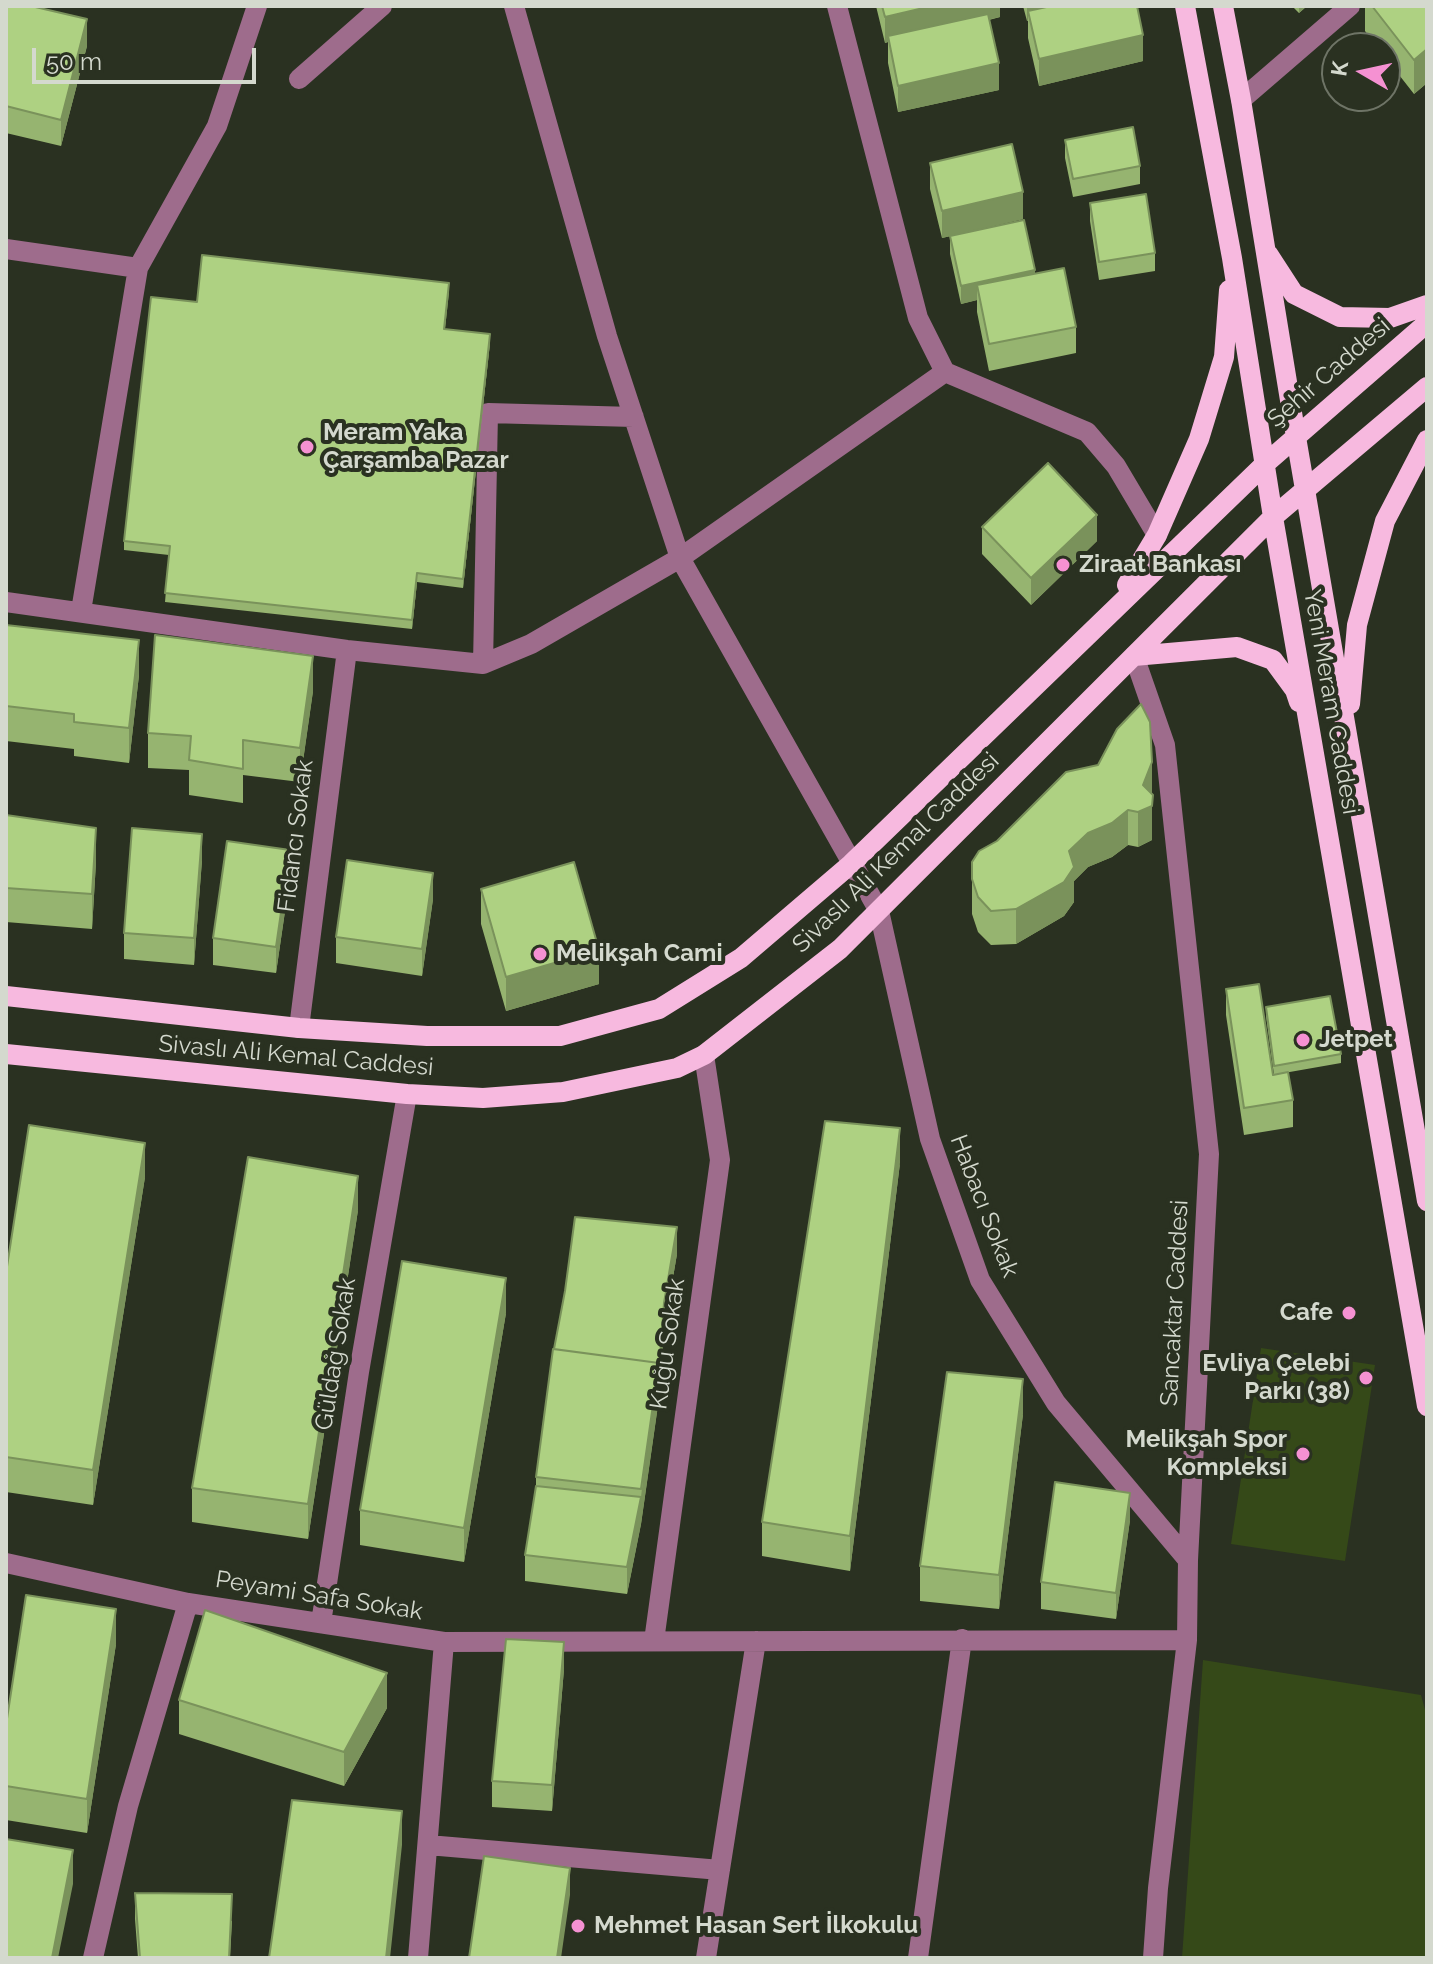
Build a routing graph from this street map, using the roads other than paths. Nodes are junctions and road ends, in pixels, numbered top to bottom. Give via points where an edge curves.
1 (257, 6) edge
2 (382, 6) edge
3 (514, 6) edge
4 (837, 6) edge
5 (1185, 6) edge
6 (1223, 6) edge
7 (1350, 6) edge
8 (299, 79) dead end
9 (1241, 100) junction
10 (1264, 248) junction
11 (6, 249) edge
12 (1232, 258) junction
13 (138, 268) junction
14 (1427, 305) edge
15 (1427, 323) edge
16 (945, 372) junction
17 (1427, 387) edge
18 (634, 417) junction
19 (1296, 437) junction
20 (1427, 440) edge
21 (1266, 463) junction
22 (1305, 490) junction
23 (1273, 517) junction
24 (1157, 535) junction
25 (680, 558) junction
26 (6, 602) edge
27 (1115, 605) junction
28 (81, 611) junction
29 (347, 650) junction
30 (1134, 656) junction
31 (483, 664) junction
32 (1348, 732) junction
33 (1311, 735) junction
34 (851, 864) junction
35 (879, 911) junction
36 (6, 996) edge
37 (299, 1028) junction
38 (6, 1054) edge
39 (704, 1055) junction
40 (407, 1094) junction
41 (1427, 1201) edge
42 (1427, 1406) edge
43 (1188, 1560) junction
44 (6, 1563) edge
45 (188, 1603) junction
46 (321, 1623) junction
47 (962, 1639) junction
48 (1187, 1640) junction
49 (654, 1641) junction
50 (756, 1641) junction
51 (444, 1642) junction
52 (428, 1845) junction
53 (720, 1870) junction
54 (93, 1958) edge
55 (418, 1958) edge
56 (706, 1958) edge
57 (918, 1958) edge
58 (1153, 1958) edge

1 - 13 street via 217,126
2 - 8 street
3 - 18 street, Habacı Sokak
4 - 16 street via 918,318
5 - 12 main road, Yeni Meram Caddesi
6 - 9 main road, Yeni Meram Caddesi
7 - 9 street
9 - 10 main road, Yeni Meram Caddesi
10 - 14 main road via 1294,294 1340,317 1390,318
10 - 19 main road, Yeni Meram Caddesi
11 - 13 street
12 - 21 main road, Yeni Meram Caddesi
12 - 24 main road via 1224,357 1199,439
13 - 28 street
15 - 19 main road, Şehir Caddesi
16 - 24 street via 1087,432 1116,466
16 - 25 street
17 - 22 main road
18 - 25 street, Habacı Sokak
18 - 31 street via 488,413
19 - 21 main road, Şehir Caddesi
19 - 22 main road, Yeni Meram Caddesi
20 - 32 main road via 1385,521 1357,625
21 - 23 main road, Yeni Meram Caddesi
21 - 27 main road, Sivaslı Ali Kemal Caddesi
22 - 23 main road
22 - 32 main road, Yeni Meram Caddesi
23 - 30 main road, Sivaslı Ali Kemal Caddesi
23 - 33 main road, Yeni Meram Caddesi
24 - 27 main road
25 - 31 street via 531,644
25 - 34 street, Habacı Sokak
26 - 28 street
27 - 34 main road, Sivaslı Ali Kemal Caddesi
28 - 29 street
29 - 31 street
29 - 37 street, Fidancı Sokak
30 - 33 main road via 1237,647 1273,660 1295,690
30 - 35 main road, Sivaslı Ali Kemal Caddesi
30 - 43 street, Sancaktar Caddesi via 1165,745 1209,1154
32 - 41 main road, Yeni Meram Caddesi
33 - 42 main road, Yeni Meram Caddesi
34 - 35 street, Habacı Sokak
34 - 37 main road, Sivaslı Ali Kemal Caddesi via 741,958 659,1009 560,1036 427,1036
35 - 39 main road, Sivaslı Ali Kemal Caddesi via 840,949
35 - 43 street, Habacı Sokak via 930,1139 980,1280 1056,1403
36 - 37 main road, Sivaslı Ali Kemal Caddesi
38 - 40 main road, Sivaslı Ali Kemal Caddesi
39 - 40 main road, Sivaslı Ali Kemal Caddesi via 677,1068 563,1092 483,1098
39 - 49 street, Kuğu Sokak via 720,1160
40 - 46 street, Güldağ Sokak
43 - 48 street, Sancaktar Caddesi
44 - 45 street
45 - 46 street, Peyami Safa Sokak
45 - 54 street, Peyami Safa Sokak via 128,1806
46 - 51 street, Peyami Safa Sokak
47 - 48 street
47 - 50 street
47 - 57 street
48 - 58 street, Sancaktar Caddesi
49 - 50 street
49 - 51 street
50 - 53 street
51 - 52 street, Peyami Safa Sokak
52 - 53 street
52 - 55 street, Peyami Safa Sokak
53 - 56 street

